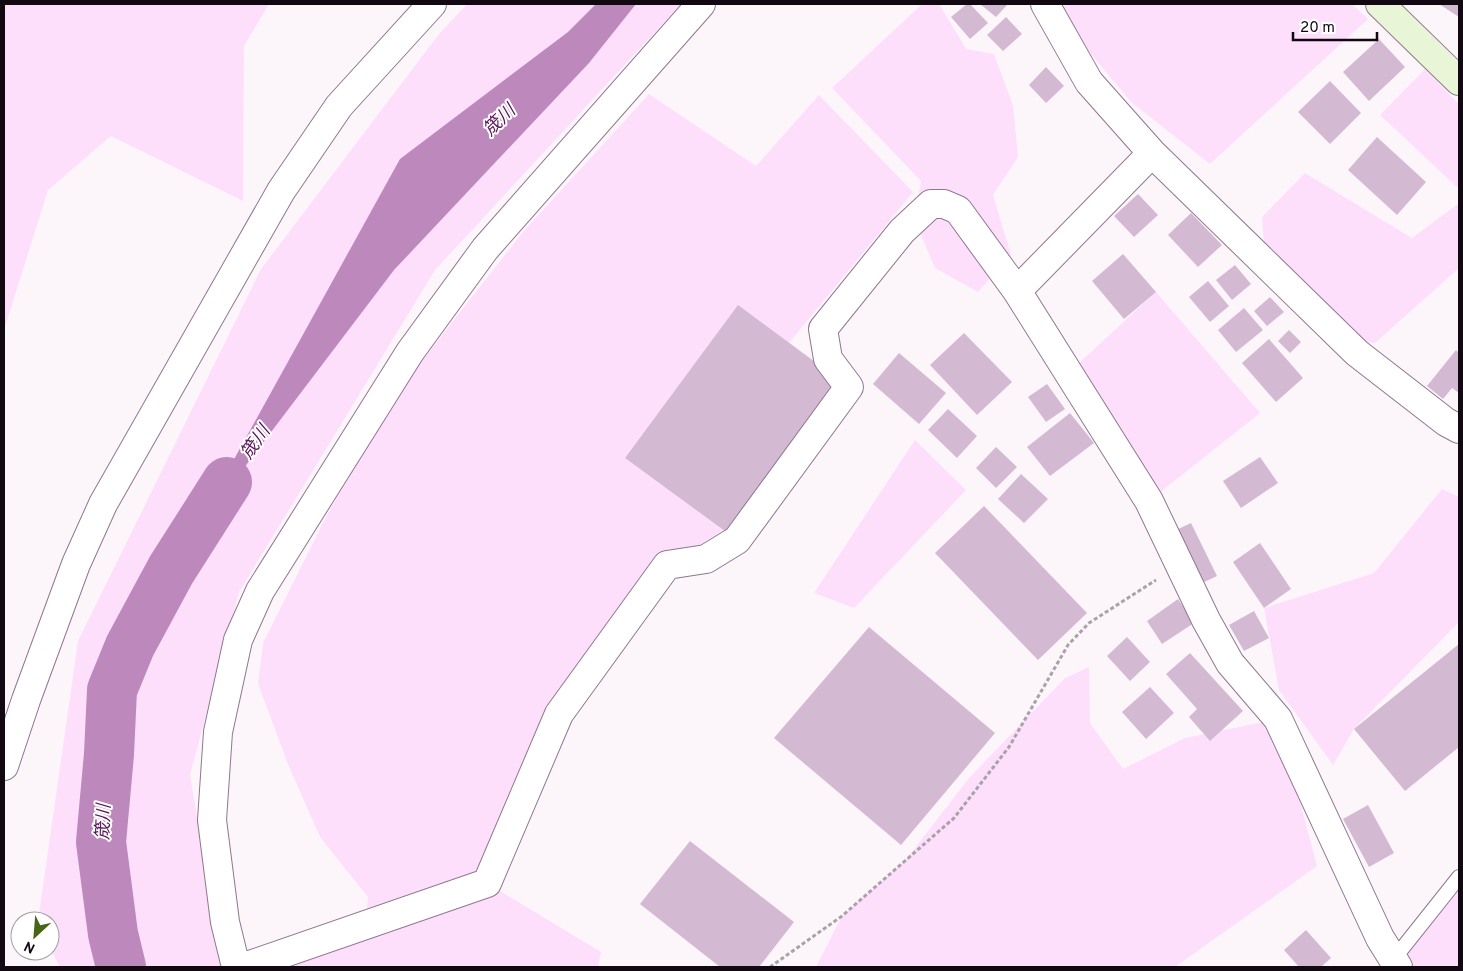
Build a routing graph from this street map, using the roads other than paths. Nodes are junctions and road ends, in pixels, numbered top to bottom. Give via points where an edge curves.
1 (432, 4) edge
2 (701, 4) edge
3 (1045, 4) edge
4 (1380, 4) edge
5 (1459, 81) edge
6 (1152, 153) junction
7 (1017, 291) junction
8 (1459, 428) edge
9 (4, 766) edge
10 (1459, 877) edge
11 (1396, 963) edge
12 (236, 967) edge
13 (244, 967) edge

1 - 9 street via 339,106 308,149 104,504 76,564
2 - 12 street via 485,248 410,352 260,591 238,640 218,732 212,820 225,922
3 - 6 street via 1089,82
4 - 5 main road
6 - 7 street
6 - 8 street via 1357,353 1446,422
7 - 11 street via 1149,501 1230,663 1278,719 1380,938
7 - 13 street via 958,210 944,204 931,204 902,231 823,329 828,360 849,387 737,540 706,559 667,565 559,714 487,883
10 - 11 lane

